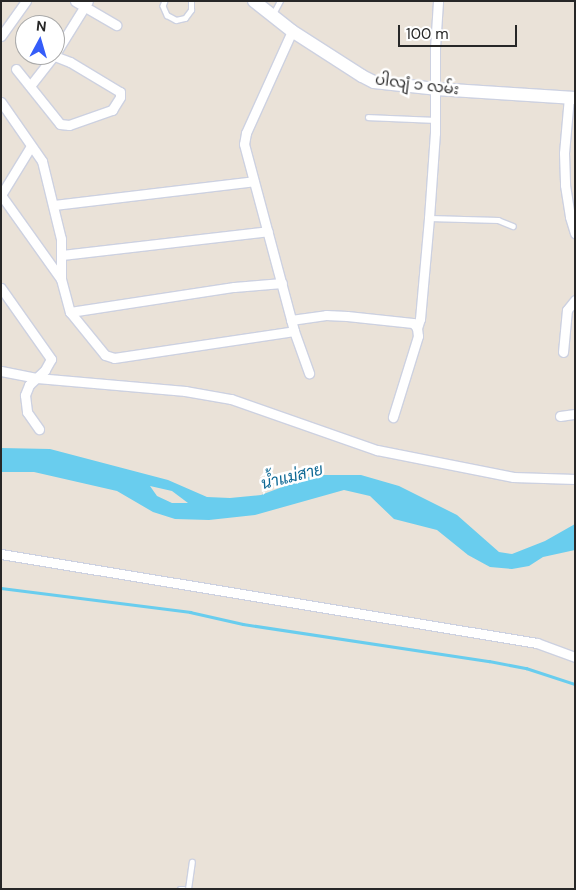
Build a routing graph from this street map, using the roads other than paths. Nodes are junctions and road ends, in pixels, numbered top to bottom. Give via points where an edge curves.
1 (26, 1) edge
2 (75, 1) edge
3 (165, 1) edge
4 (191, 1) edge
5 (254, 1) edge
6 (280, 1) edge
7 (438, 1) edge
8 (86, 4) edge
9 (272, 16) junction
10 (116, 25) dead end
11 (292, 31) junction
12 (1, 36) edge
13 (65, 36) edge
14 (65, 60) edge
15 (46, 65) edge
16 (16, 68) dead end
17 (30, 86) junction
18 (436, 89) junction
19 (572, 98) edge
20 (1, 102) edge
21 (368, 117) dead end
22 (435, 120) junction
23 (31, 146) junction
24 (254, 181) junction
25 (570, 186) edge
26 (1, 195) edge
27 (54, 205) junction
28 (429, 218) junction
29 (513, 226) dead end
30 (268, 231) junction
31 (575, 233) edge
32 (62, 255) junction
33 (61, 279) junction
34 (282, 283) junction
35 (1, 288) edge
36 (575, 300) edge
37 (70, 312) junction
38 (291, 320) junction
39 (417, 328) junction
40 (294, 331) junction
41 (563, 352) dead end
42 (1, 371) edge
43 (309, 373) dead end
44 (37, 378) junction
45 (575, 414) edge
46 (560, 416) dead end
47 (393, 417) dead end
48 (39, 428) dead end
49 (575, 479) edge
50 (1, 554) edge
51 (575, 657) edge
52 (192, 862) dead end
53 (188, 889) edge

1 - 12 street
2 - 8 street
3 - 4 lane via 163,6 167,15 176,20 185,18 191,10
5 - 9 street, ပါလျံ ၁ လမ်း
6 - 9 lane
7 - 18 street
8 - 10 street
8 - 13 street
9 - 11 street, ပါလျံ ၁ လမ်း
11 - 18 street, ပါလျံ ၁ လမ်း via 374,82
11 - 24 street via 246,133 245,149
14 - 17 street via 120,92 116,104 107,113 69,125 60,124
15 - 17 street
16 - 17 street
18 - 19 street, ပါလျံ ၁ လမ်း
18 - 22 street
19 - 25 street via 564,152
20 - 23 street
21 - 22 lane
22 - 28 street
23 - 26 street
23 - 27 street via 42,161
24 - 27 street
24 - 30 street
25 - 31 street via 568,209
26 - 33 street
27 - 32 street
28 - 29 lane via 498,220
28 - 39 street
30 - 32 street
30 - 34 street
32 - 33 street
33 - 37 street
34 - 37 street via 234,287
34 - 38 street
35 - 44 street via 51,359
36 - 41 street via 567,310
37 - 40 street via 105,355 114,358
38 - 39 street via 347,316 413,323
38 - 40 street
39 - 47 street via 418,336
40 - 43 street
42 - 44 street
44 - 48 street via 29,385 24,402
44 - 49 street via 185,391 231,399 377,450 512,477
45 - 46 street
50 - 51 street via 537,643
52 - 53 lane

